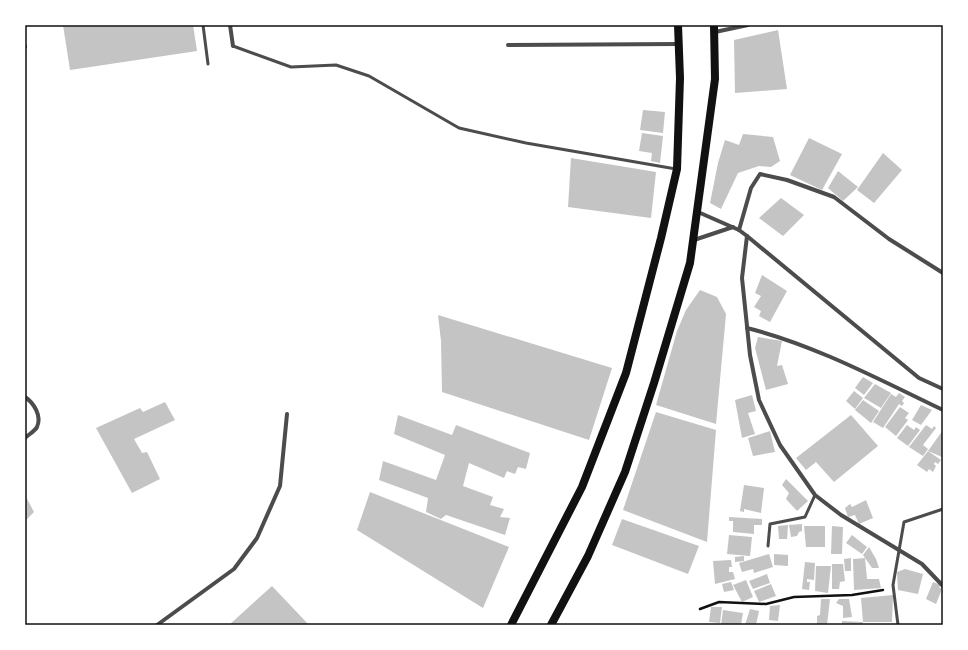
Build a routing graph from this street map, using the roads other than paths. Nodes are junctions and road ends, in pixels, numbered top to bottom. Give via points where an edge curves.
1 (203, 25) edge
2 (230, 25) edge
3 (678, 25) edge
4 (748, 25) edge
5 (715, 28) edge
6 (679, 44) junction
7 (508, 45) dead end
8 (233, 46) joint
9 (208, 64) dead end
10 (677, 169) junction
11 (698, 212) junction
12 (733, 227) junction
13 (739, 230) junction
14 (748, 236) junction
15 (694, 240) junction
16 (943, 273) edge
17 (747, 328) junction
18 (943, 388) edge
19 (25, 397) edge
20 (943, 410) edge
21 (287, 414) dead end
22 (25, 438) edge
23 (815, 495) junction
24 (943, 509) edge
25 (768, 546) dead end
26 (898, 550) junction
27 (943, 586) edge
28 (158, 625) edge
29 (511, 625) edge
30 (551, 625) edge
31 (898, 625) edge

1 - 9 lane
2 - 8 street
3 - 6 main road
4 - 5 street
5 - 11 main road via 715,79
6 - 7 street
6 - 10 main road
8 - 10 lane via 291,67 336,65 368,76 459,128 526,143
10 - 29 main road via 626,373 582,487
11 - 12 street
11 - 15 main road
12 - 13 street
12 - 15 street
13 - 14 street
13 - 16 street via 751,188 760,174 787,180 834,197 888,239
14 - 17 street via 742,278
14 - 18 street via 919,378
15 - 30 main road via 688,270 625,472 588,556
17 - 20 street via 779,336
17 - 23 street via 759,400 780,445
19 - 22 street via 32,402 37,412 36,428
21 - 28 street via 280,486 257,538 234,569
23 - 25 lane via 805,517 770,524
23 - 26 street via 841,515
24 - 26 lane via 904,522
26 - 27 street via 922,564
26 - 31 lane via 893,588

